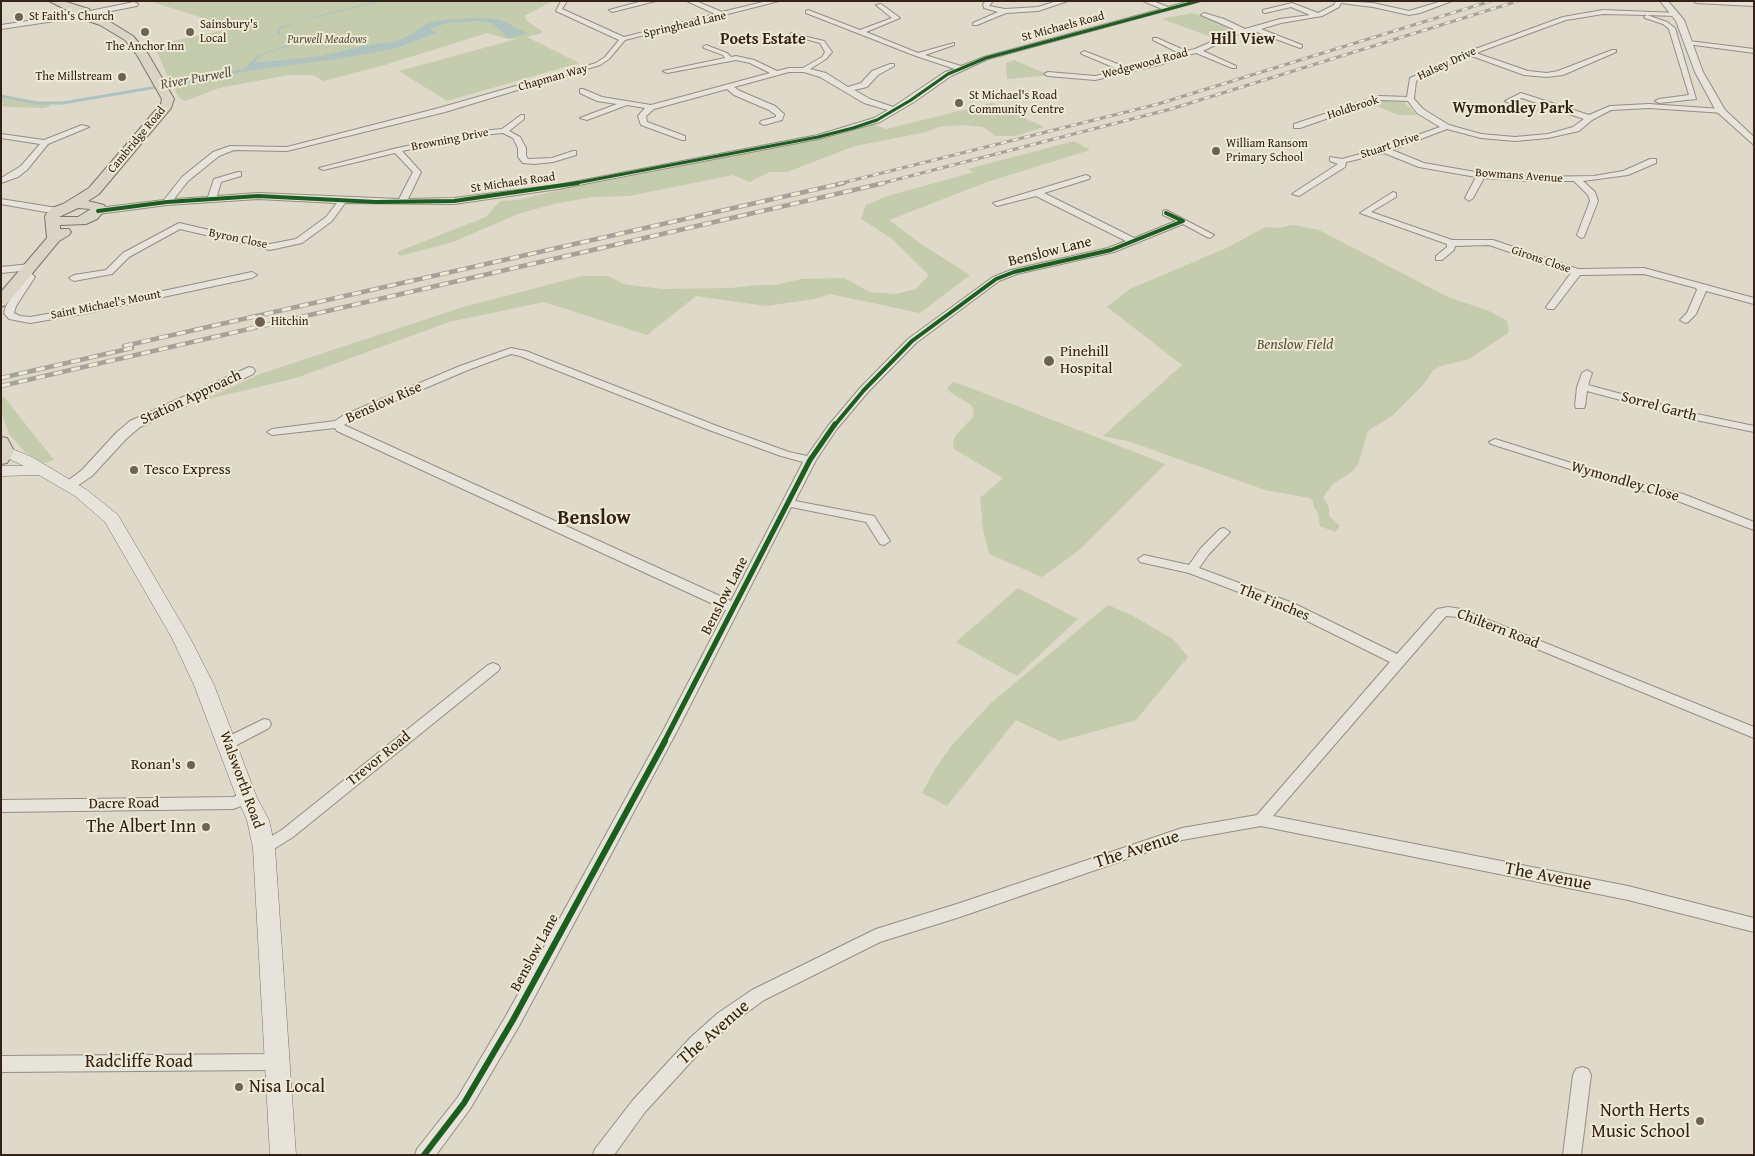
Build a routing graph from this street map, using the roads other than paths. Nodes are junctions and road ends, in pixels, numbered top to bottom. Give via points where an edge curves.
1 (54, 1) edge
2 (564, 1) edge
3 (653, 1) edge
4 (690, 1) edge
5 (776, 1) edge
6 (990, 1) edge
7 (1065, 1) edge
8 (1146, 1) edge
9 (1198, 1) edge
10 (1340, 1) edge
11 (1449, 1) edge
12 (1664, 1) edge
13 (1696, 1) edge
14 (138, 2) edge
15 (1754, 4) edge
16 (879, 6) dead end
17 (1168, 9) junction
18 (612, 10) dead end
19 (1004, 11) junction
20 (808, 12) dead end
21 (1264, 12) dead end
22 (1642, 12) junction
23 (1675, 14) junction
24 (88, 15) junction
25 (723, 15) junction
26 (1204, 15) dead end
27 (1320, 16) junction
28 (897, 18) junction
29 (52, 20) junction
30 (906, 20) dead end
31 (975, 24) dead end
32 (1, 27) edge
33 (1253, 28) junction
34 (1244, 31) junction
35 (860, 32) junction
36 (793, 34) dead end
37 (1155, 39) dead end
38 (623, 40) junction
39 (952, 44) dead end
40 (1689, 44) junction
41 (1300, 46) dead end
42 (706, 47) dead end
43 (1754, 50) edge
44 (1197, 51) junction
45 (1614, 52) dead end
46 (1084, 53) dead end
47 (1185, 53) junction
48 (1469, 53) junction
49 (918, 55) junction
50 (729, 59) junction
51 (892, 65) dead end
52 (1234, 67) dead end
53 (960, 68) junction
54 (804, 70) junction
55 (1126, 70) junction
56 (667, 71) dead end
57 (778, 74) junction
58 (1048, 74) dead end
59 (728, 86) junction
60 (849, 90) junction
61 (584, 91) dead end
62 (1410, 99) junction
63 (1509, 101) dead end
64 (628, 103) junction
65 (1664, 106) junction
66 (651, 108) junction
67 (894, 110) junction
68 (1721, 111) junction
69 (521, 117) dead end
70 (584, 118) dead end
71 (1589, 118) junction
72 (764, 123) dead end
73 (1297, 126) dead end
74 (85, 127) dead end
75 (1446, 127) junction
76 (504, 131) junction
77 (1749, 134) edge
78 (1, 136) edge
79 (682, 138) dead end
80 (45, 142) junction
81 (1754, 142) edge
82 (397, 150) junction
83 (1385, 150) junction
84 (573, 154) dead end
85 (1653, 161) dead end
86 (323, 168) dead end
87 (238, 174) dead end
88 (1481, 175) junction
89 (1086, 177) dead end
90 (1577, 179) junction
91 (1, 181) edge
92 (1037, 194) junction
93 (1296, 194) dead end
94 (1393, 195) dead end
95 (1469, 198) dead end
96 (212, 199) junction
97 (1, 200) edge
98 (342, 201) junction
99 (95, 202) junction
100 (167, 202) junction
101 (402, 202) junction
102 (997, 203) dead end
103 (59, 212) junction
104 (1166, 213) dead end
105 (81, 221) junction
106 (1183, 221) junction
107 (1210, 235) dead end
108 (1581, 235) dead end
109 (54, 238) junction
110 (1134, 241) junction
111 (1451, 242) junction
112 (1439, 258) dead end
113 (1, 270) edge
114 (28, 270) junction
115 (109, 272) junction
116 (1577, 272) junction
117 (252, 275) dead end
118 (74, 278) dead end
119 (108, 283) dead end
120 (1700, 286) junction
121 (1754, 301) edge
122 (1, 302) edge
123 (1551, 307) dead end
124 (1685, 320) dead end
125 (249, 371) dead end
126 (1587, 373) dead end
127 (1582, 387) junction
128 (1580, 406) dead end
129 (338, 424) junction
130 (1754, 429) edge
131 (272, 432) dead end
132 (1495, 442) dead end
133 (2, 450) edge
134 (810, 460) junction
135 (41, 470) junction
136 (1, 471) edge
137 (69, 485) junction
138 (788, 503) junction
139 (1754, 526) edge
140 (1224, 532) dead end
141 (884, 541) dead end
142 (1144, 559) dead end
143 (1192, 570) junction
144 (732, 607) junction
145 (1399, 661) junction
146 (493, 668) dead end
147 (264, 724) dead end
148 (1754, 733) edge
149 (228, 742) junction
150 (247, 798) junction
151 (1, 806) edge
152 (1261, 820) junction
153 (264, 848) junction
154 (1754, 924) edge
155 (276, 1062) junction
156 (1, 1064) edge
157 (1582, 1075) dead end
158 (283, 1155) edge
159 (424, 1155) edge
160 (602, 1155) edge
161 (1572, 1155) edge

1 - 24 main road, Cambridge Road
2 - 38 street via 558,10
3 - 18 street
4 - 25 street
5 - 25 street, Springhead Lane
6 - 19 street via 986,7
7 - 19 street via 1038,9
8 - 17 street
9 - 17 street, St Michaels Road
10 - 11 street via 1409,13
10 - 27 street
12 - 23 street
13 - 15 street
14 - 24 street
16 - 28 street
17 - 53 street, St Michaels Road via 986,58
19 - 31 street
20 - 35 street
21 - 27 street via 1292,5
22 - 23 street, Halsey Drive
22 - 48 street, Halsey Drive via 1574,16
22 - 65 street via 1672,28 1693,96 1659,100
23 - 40 street
24 - 29 street
24 - 29 street
24 - 99 main road, Cambridge Road via 129,38 167,95 167,105
25 - 38 street, Springhead Lane
26 - 34 street
27 - 33 street, Wedgewood Road
28 - 30 street
28 - 35 street
29 - 32 street
33 - 34 street, Wedgewood Road
33 - 41 street
34 - 44 street, Wedgewood Road
35 - 49 street
36 - 54 street via 822,42 829,52
37 - 47 street
38 - 100 street, Chapman Way via 598,64 394,123 288,149 249,147 216,154 185,179
39 - 49 street
40 - 43 street
40 - 68 street via 1699,72
42 - 50 street via 725,54
44 - 47 street, Wedgewood Road
44 - 52 street
45 - 48 street via 1548,75 1527,73
46 - 55 street
47 - 55 street, Wedgewood Road via 1157,64
48 - 62 street, Halsey Drive via 1413,80
49 - 53 street
50 - 56 street
50 - 57 street via 747,59
51 - 60 street via 875,73 864,85
53 - 67 street, St Michaels Road
54 - 57 street
54 - 60 street via 823,75
55 - 58 street, Wedgewood Road via 1095,78 1060,78
57 - 59 street
59 - 66 street
59 - 72 street via 780,114 779,118
60 - 67 street
61 - 64 street via 600,99
62 - 73 street, Holdbrook via 1379,98
62 - 75 street, Halsey Drive via 1420,112
63 - 71 street via 1521,95
64 - 66 street
64 - 70 street
65 - 68 street, Halsey Drive
65 - 71 street, Halsey Drive via 1610,108
66 - 79 street via 642,116 644,123
67 - 101 street, St Michaels Road via 877,120 818,137 558,187 454,200
68 - 77 street
69 - 76 street, Browning Drive
71 - 75 street, Halsey Drive via 1576,129 1515,139 1481,136
74 - 80 street
75 - 83 street, Stuart Drive
76 - 82 street, Browning Drive
76 - 84 street, Browning Drive via 516,137 526,161 553,160
77 - 81 street
78 - 80 street
80 - 91 street via 24,168
82 - 86 street, Browning Drive
82 - 101 street, Browning Drive via 418,172
83 - 88 street, Bowmans Avenue via 1422,165
83 - 93 street, Stuart Drive via 1338,160 1342,165
85 - 90 street, Bowmans Avenue via 1625,173
87 - 96 street via 217,181 212,186
88 - 90 street, Bowmans Avenue
88 - 95 street
89 - 92 street
90 - 108 street via 1592,194 1594,201
92 - 102 street
92 - 110 street, Benslow Lane
94 - 111 street, Girons Close via 1364,213
96 - 98 street, St Michaels Road via 258,196
96 - 100 street, St Michaels Road
97 - 103 street
98 - 101 street, St Michaels Road
98 - 115 street, Byron Close via 329,219 299,241 270,247 179,226 126,255
99 - 100 street, St Michaels Road
99 - 103 main road
99 - 105 main road via 92,216
103 - 105 main road via 64,222
103 - 109 main road
104 - 106 street
105 - 109 main road
106 - 107 street
106 - 110 street, Benslow Lane
109 - 114 main road
110 - 134 street, Benslow Lane via 1111,250 996,279 912,341 864,390
111 - 112 street via 1451,248
111 - 116 street, Girons Close via 1490,242
113 - 114 street
114 - 117 street, Saint Michael's Mount via 30,277 9,313 20,320 88,310
114 - 122 main road
115 - 118 street
115 - 119 street
116 - 120 street, Girons Close via 1644,271
116 - 123 street
120 - 121 street, Girons Close
120 - 124 street via 1702,290
125 - 137 street, Station Approach via 135,424 87,473
126 - 127 street
127 - 128 street
127 - 130 street, Sorrel Garth
129 - 131 street
129 - 134 street, Benslow Rise via 464,368 511,352 522,353 758,444
129 - 144 street, Benslow Rise via 341,429
132 - 139 street, Wymondley Close via 1679,497
133 - 135 main road, Walsworth Road
134 - 138 street, Benslow Lane
135 - 136 main road, Walsworth Road
135 - 137 main road, Walsworth Road
137 - 149 main road, Walsworth Road via 112,519 181,638
138 - 141 street via 870,519
138 - 144 street, Benslow Lane
140 - 143 street
142 - 143 street, The Finches
143 - 145 street, The Finches via 1288,606
144 - 159 street, Benslow Lane via 670,731 513,1020 464,1103
145 - 148 street, Chiltern Road via 1442,612 1461,613
145 - 152 street, Chiltern Road
146 - 153 street, Trevor Road via 288,833
147 - 149 street
149 - 150 main road, Walsworth Road
150 - 151 street, Dacre Road via 234,803
150 - 153 main road, Walsworth Road via 258,820
152 - 154 street, The Avenue via 1628,893
152 - 160 street, The Avenue via 1182,834 876,936 823,960 758,995 724,1019 696,1044 639,1106
153 - 155 main road, Walsworth Road
155 - 156 street, Radcliffe Road
155 - 158 main road, Walsworth Road
157 - 161 street

